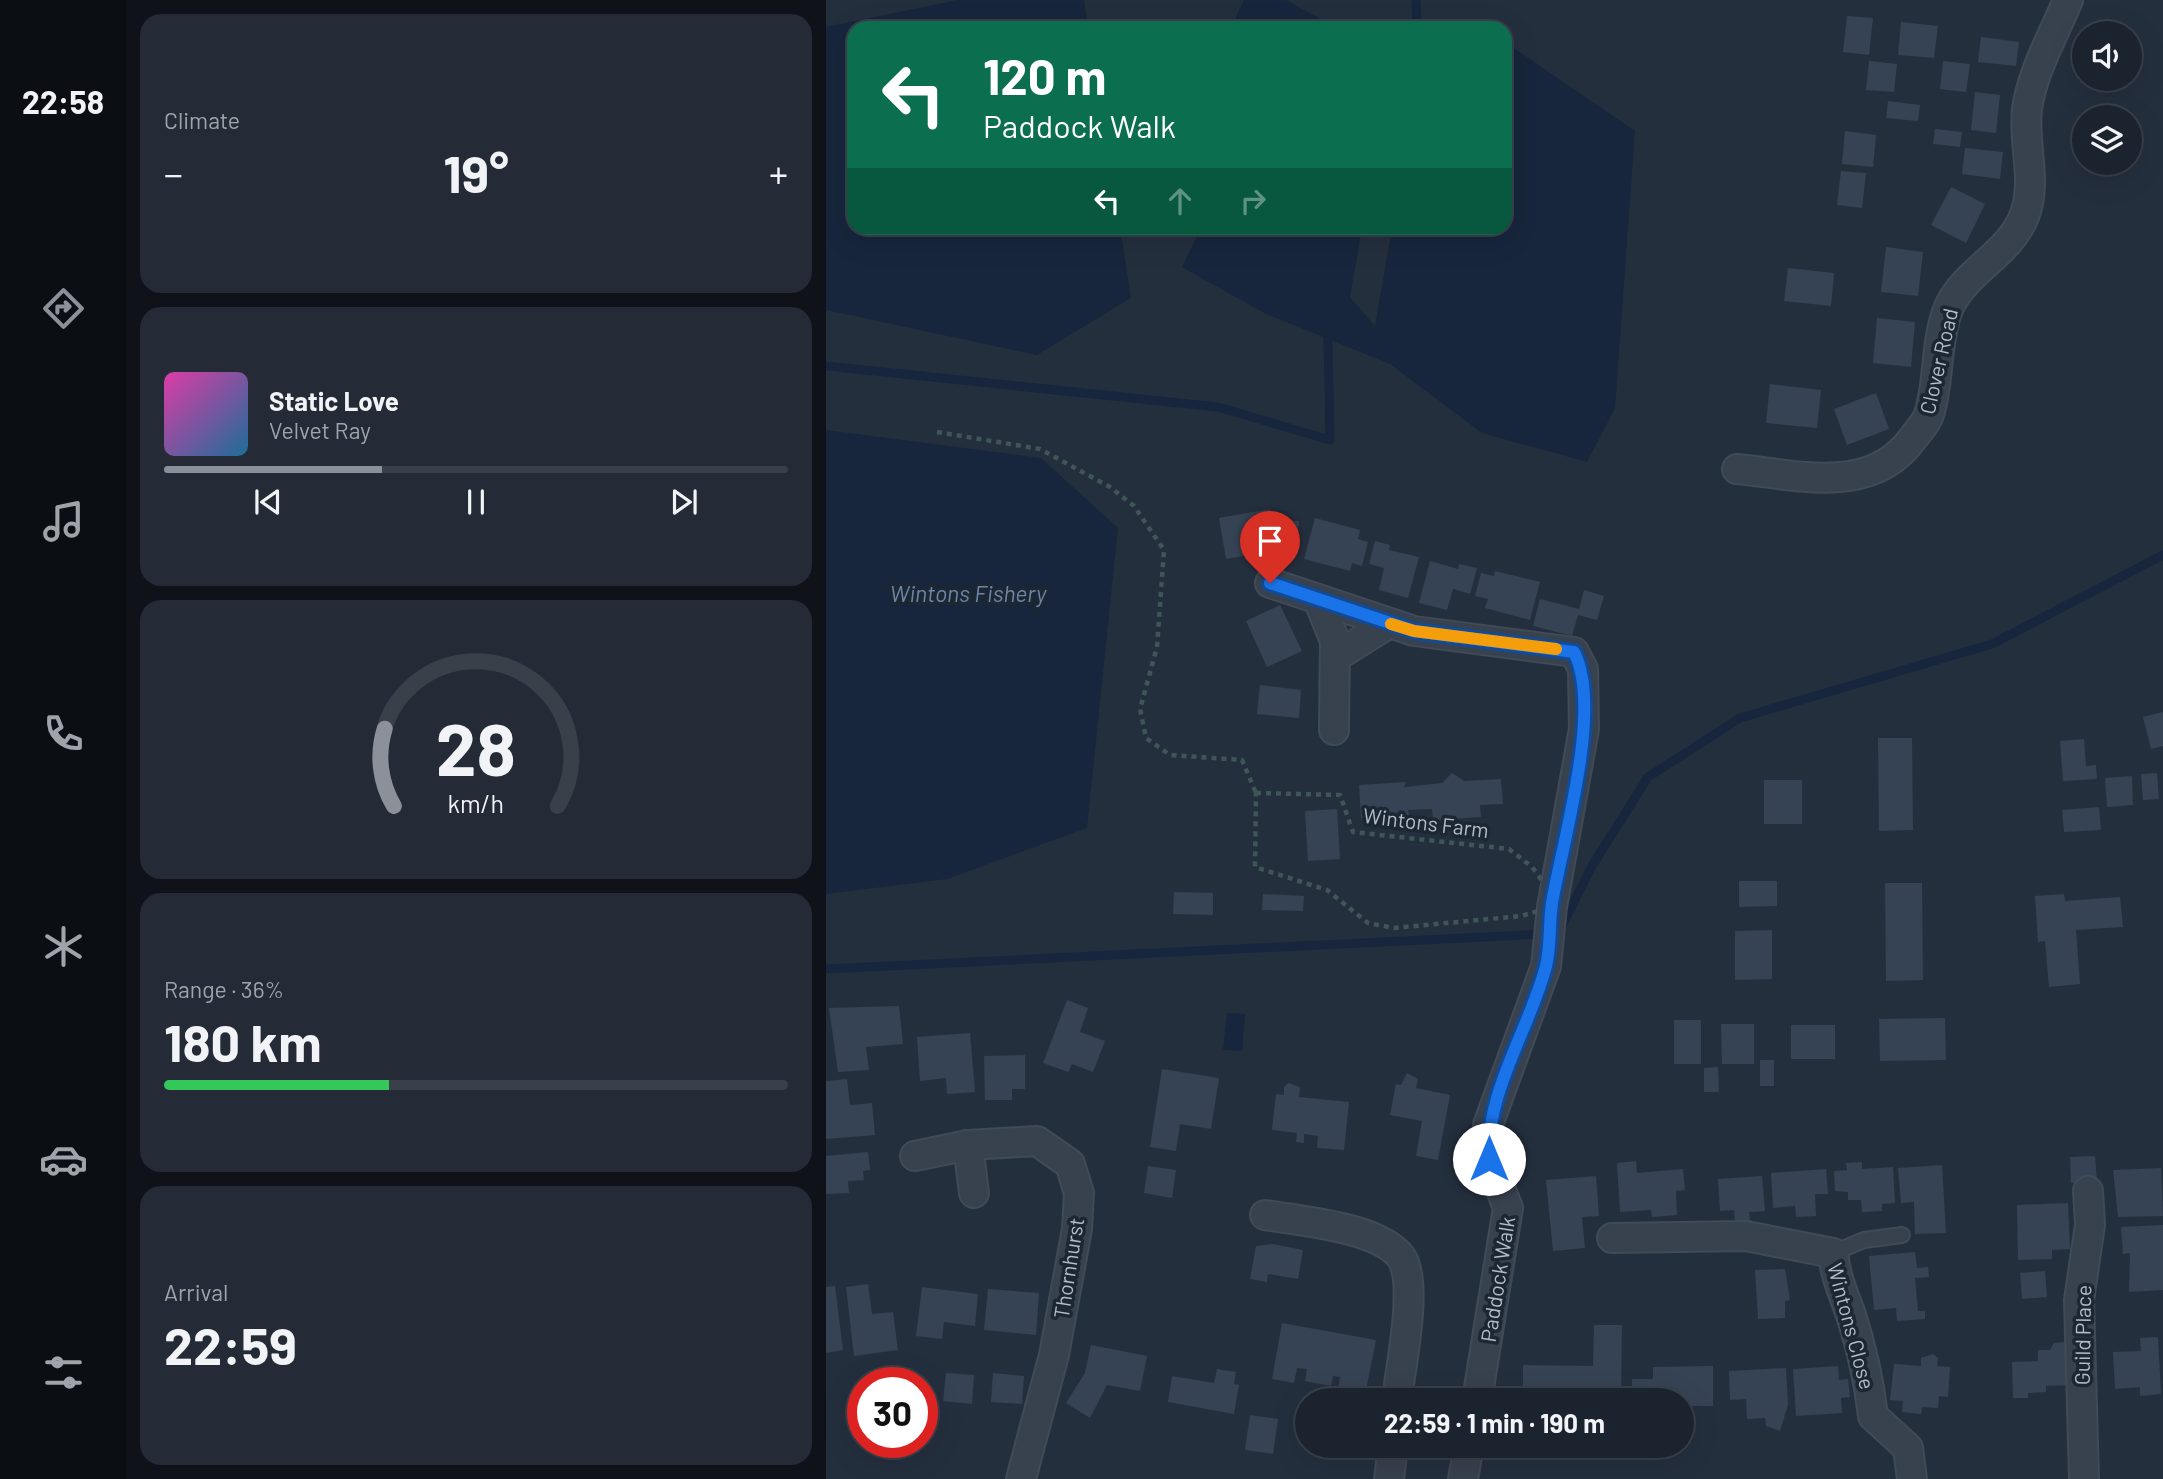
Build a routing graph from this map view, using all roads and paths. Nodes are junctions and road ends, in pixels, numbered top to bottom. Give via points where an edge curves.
1 (2068, 0) edge
2 (937, 432) dead end
3 (1737, 469) dead end
4 (1270, 583) dead end
5 (1318, 599) junction
6 (1388, 624) junction
7 (1335, 657) junction
8 (1334, 730) dead end
9 (1256, 793) junction
10 (1550, 927) junction
11 (968, 1145) junction
12 (915, 1156) dead end
13 (2088, 1191) dead end
14 (974, 1193) dead end
15 (1265, 1215) dead end
16 (1902, 1235) dead end
17 (1612, 1238) dead end
18 (1833, 1253) junction
19 (1398, 1388) edge
20 (1479, 1388) edge
21 (1391, 1458) edge
22 (1467, 1458) edge
23 (1021, 1479) edge
24 (1389, 1479) edge
25 (1463, 1479) edge
26 (1912, 1479) edge
27 (2084, 1479) edge

1 - 3 street, Clover Road via 2027,108 2031,180 2025,214 2004,248 1955,294 1946,314 1930,415 1903,452 1872,472 1817,477
2 - 9 path via 1040,449 1110,487 1134,506 1164,550 1157,647 1140,709 1146,737 1170,755 1242,760
4 - 5 street, Paddock Walk
5 - 6 street, Paddock Walk
5 - 7 street via 1335,641
6 - 7 street
6 - 10 street, Paddock Walk via 1574,652 1583,669 1584,729
7 - 8 street
9 - 10 path, Wintons Farm via 1340,795 1353,832 1509,849 1532,867 1546,886
9 - 10 path via 1255,867 1327,890 1368,923 1394,928 1521,916
10 - 20 street, Paddock Walk via 1546,966 1488,1125 1489,1159 1508,1208
11 - 12 street, Thornhurst
11 - 14 street
11 - 23 street, Thornhurst via 1037,1141 1070,1164 1079,1193 1077,1229 1054,1355
13 - 27 street, Guild Place via 2090,1225 2079,1300
15 - 19 street via 1360,1233 1388,1245 1401,1258 1409,1286
16 - 18 lane via 1864,1240
17 - 18 street, Wintons Close via 1746,1236
18 - 26 street, Wintons Close via 1836,1279 1868,1373 1873,1416 1908,1448
21 - 24 street
22 - 25 street

